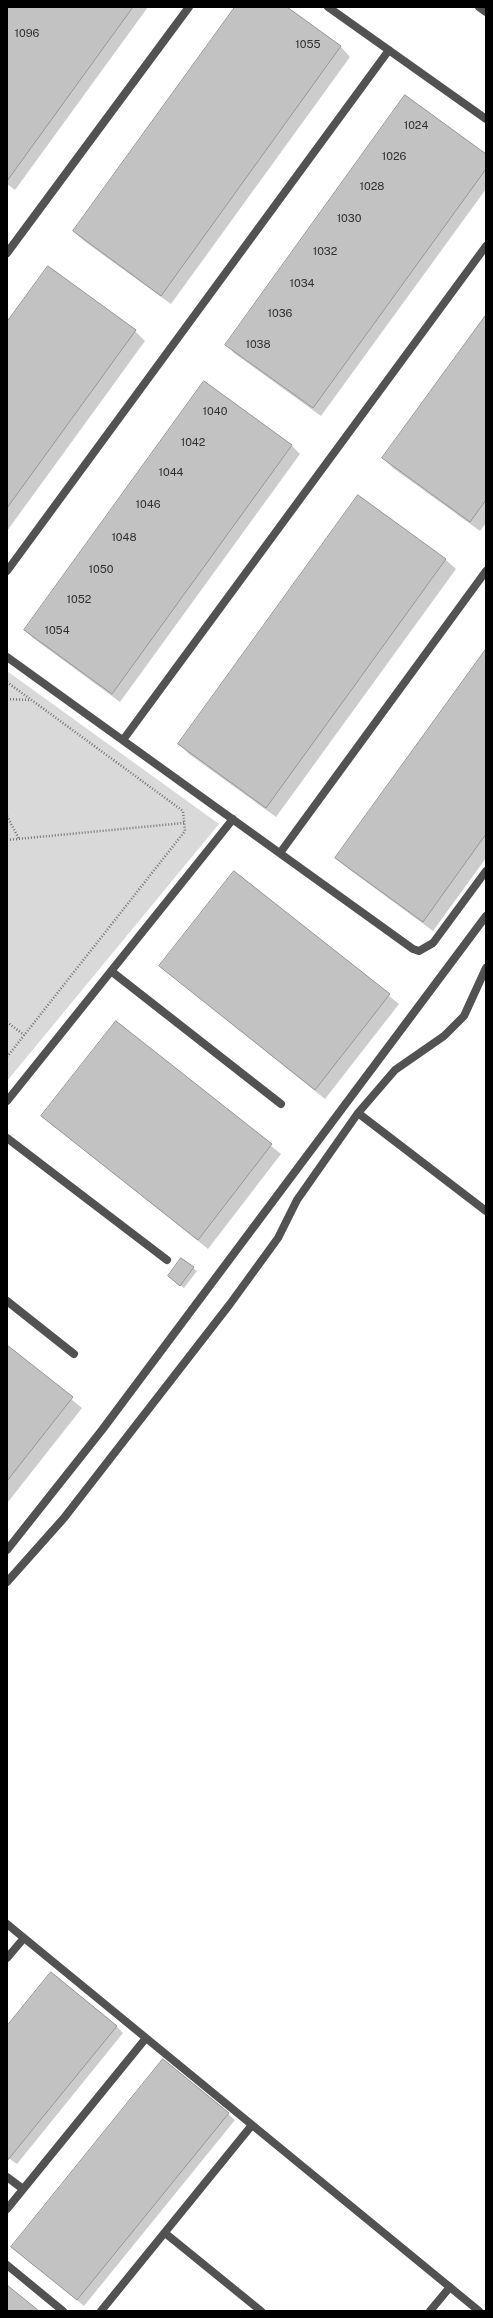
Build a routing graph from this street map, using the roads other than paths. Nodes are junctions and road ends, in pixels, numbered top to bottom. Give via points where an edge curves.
1 (189, 7) edge
2 (328, 7) edge
3 (478, 7) edge
4 (486, 12) edge
5 (389, 50) junction
6 (486, 119) edge
7 (486, 246) edge
8 (7, 253) edge
9 (7, 571) edge
10 (486, 571) edge
11 (7, 657) edge
12 (124, 740) junction
13 (233, 819) junction
14 (280, 853) junction
15 (486, 871) edge
16 (486, 916) edge
17 (486, 968) edge
18 (112, 971) junction
19 (7, 1101) edge
20 (281, 1104) dead end
21 (358, 1113) junction
22 (7, 1138) edge
23 (486, 1211) edge
24 (167, 1260) dead end
25 (7, 1301) edge
26 (74, 1354) dead end
27 (7, 1550) edge
28 (7, 1582) edge
29 (7, 1924) edge
30 (24, 1938) junction
31 (7, 1958) edge
32 (146, 2038) junction
33 (252, 2124) junction
34 (7, 2177) edge
35 (23, 2190) junction
36 (7, 2209) edge
37 (165, 2233) junction
38 (7, 2265) edge
39 (450, 2287) junction
40 (63, 2311) edge
41 (101, 2311) edge
42 (261, 2311) edge
43 (430, 2311) edge
44 (479, 2311) edge

1 - 8 street
2 - 5 street
3 - 4 street
5 - 6 street
5 - 9 street
7 - 12 street
10 - 14 street
11 - 12 street
12 - 13 street
13 - 14 street
13 - 18 street
14 - 15 street via 419,951 433,943
16 - 27 street via 107,1424
17 - 21 street via 464,1016 444,1036 395,1070
18 - 19 street
18 - 20 street
21 - 23 street
21 - 28 street via 297,1200 278,1238 230,1304 64,1518
22 - 24 street
25 - 26 street
29 - 30 street
30 - 31 street
30 - 32 street
32 - 33 street
32 - 35 street
33 - 37 street
33 - 39 street
34 - 35 street
35 - 36 street
37 - 41 street
37 - 42 street
38 - 40 street
39 - 43 street
39 - 44 street

